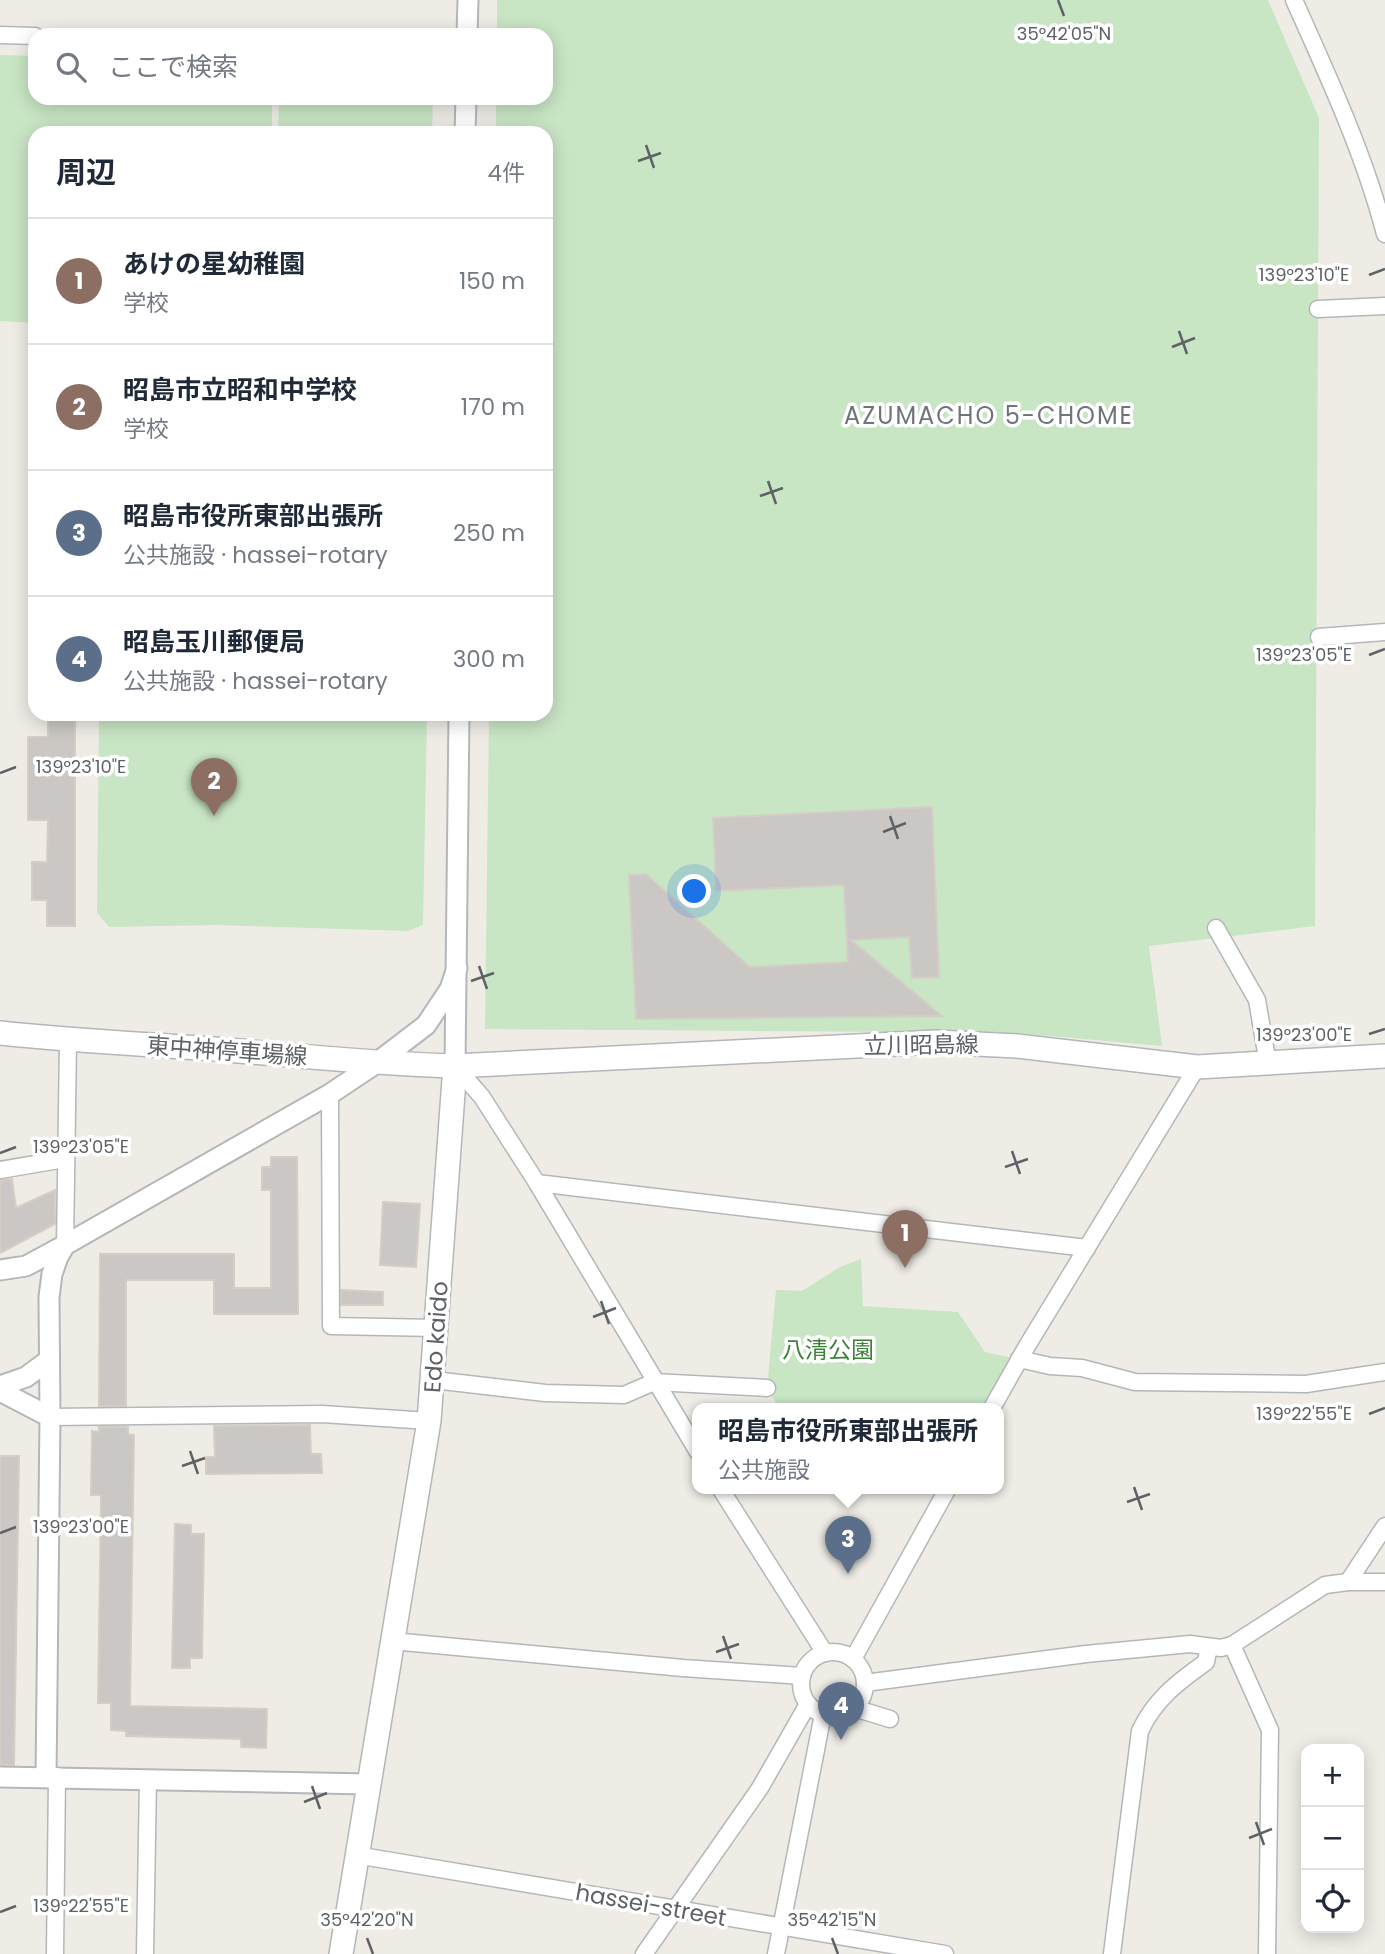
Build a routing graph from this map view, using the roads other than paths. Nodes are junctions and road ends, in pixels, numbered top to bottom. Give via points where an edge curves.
1 (468, 0) edge
2 (1294, 0) edge
3 (467, 28) edge
4 (0, 35) edge
5 (28, 36) edge
6 (466, 105) edge
7 (465, 126) edge
8 (1385, 234) edge
9 (1385, 306) edge
10 (1318, 309) dead end
11 (1385, 632) edge
12 (1319, 637) dead end
13 (459, 721) edge
14 (1216, 928) dead end
15 (457, 968) junction
16 (0, 1033) edge
17 (68, 1041) junction
18 (1385, 1056) edge
19 (376, 1063) junction
20 (1268, 1064) junction
21 (455, 1066) junction
22 (1197, 1068) junction
23 (330, 1094) junction
24 (65, 1159) junction
25 (0, 1170) edge
26 (537, 1183) junction
27 (65, 1245) junction
28 (1087, 1248) junction
29 (6, 1270) edge
30 (49, 1299) junction
31 (437, 1328) junction
32 (1019, 1359) junction
33 (49, 1360) junction
34 (1385, 1372) edge
35 (434, 1380) junction
36 (654, 1382) junction
37 (0, 1385) edge
38 (767, 1388) dead end
39 (0, 1391) edge
40 (995, 1403) edge
41 (50, 1417) junction
42 (429, 1421) junction
43 (692, 1442) edge
44 (724, 1494) edge
45 (945, 1494) edge
46 (1385, 1526) edge
47 (1348, 1582) junction
48 (1385, 1582) edge
49 (392, 1641) junction
50 (1232, 1645) junction
51 (1209, 1647) junction
52 (825, 1653) junction
53 (853, 1659) junction
54 (802, 1676) junction
55 (865, 1683) junction
56 (808, 1704) junction
57 (854, 1708) junction
58 (823, 1714) junction
59 (890, 1719) dead end
60 (51, 1776) junction
61 (0, 1777) edge
62 (148, 1779) junction
63 (368, 1784) junction
64 (356, 1855) junction
65 (675, 1909) junction
66 (781, 1927) junction
67 (55, 1954) edge
68 (145, 1954) edge
69 (341, 1954) edge
70 (643, 1954) edge
71 (776, 1954) edge
72 (945, 1954) edge
73 (1112, 1954) edge
74 (1267, 1954) edge

1 - 3 street
2 - 8 street via 1343,109
4 - 5 street
6 - 7 street
9 - 10 street
11 - 12 street
13 - 15 street, Edo kaido
14 - 20 street via 1257,1000
15 - 19 street via 450,989 426,1026
15 - 21 street, Edo kaido
16 - 17 main road, 東中神停車場線
17 - 19 main road, 東中神停車場線
17 - 24 street
18 - 20 main road, 立川昭島線
19 - 21 main road, 東中神停車場線
19 - 23 street
20 - 22 main road, 立川昭島線
21 - 22 main road, 立川昭島線 via 936,1042 1017,1046
21 - 26 street via 482,1097
21 - 31 main road, Edo kaido
22 - 28 street
23 - 27 street
23 - 31 street via 331,1326
24 - 25 street
24 - 27 street
26 - 28 street
26 - 36 street
27 - 29 street via 47,1257
27 - 30 street via 52,1274
28 - 32 street
29 - 30 street via 27,1274
30 - 33 street
31 - 35 main road, Edo kaido
32 - 34 street via 1135,1382 1306,1384
32 - 40 street
33 - 37 street via 37,1371
33 - 41 street
35 - 36 street via 545,1393 624,1395
35 - 42 main road, Edo kaido
36 - 38 street
36 - 43 street
39 - 41 street
41 - 42 street via 322,1414
41 - 60 street
42 - 49 main road, Edo kaido
44 - 52 street
45 - 53 street
46 - 47 street
47 - 48 street
47 - 50 street via 1325,1585
49 - 54 street
49 - 63 main road, Edo kaido
50 - 51 street
50 - 74 street via 1270,1730
51 - 55 street via 1190,1644 1086,1654
51 - 73 street via 1206,1662 1157,1702 1140,1731
52 - 53 street
52 - 54 street via 811,1661
53 - 55 street
54 - 56 street
55 - 57 street
56 - 58 street
56 - 65 street via 760,1788
57 - 58 street via 839,1715
57 - 59 street
58 - 66 street
60 - 61 street
60 - 62 street
60 - 67 street
62 - 63 street
62 - 68 street
63 - 64 main road, Edo kaido
64 - 65 street, hassei-street
64 - 69 main road, Edo kaido
65 - 66 street, hassei-street
65 - 70 street
66 - 71 street
66 - 72 street, hassei-street

